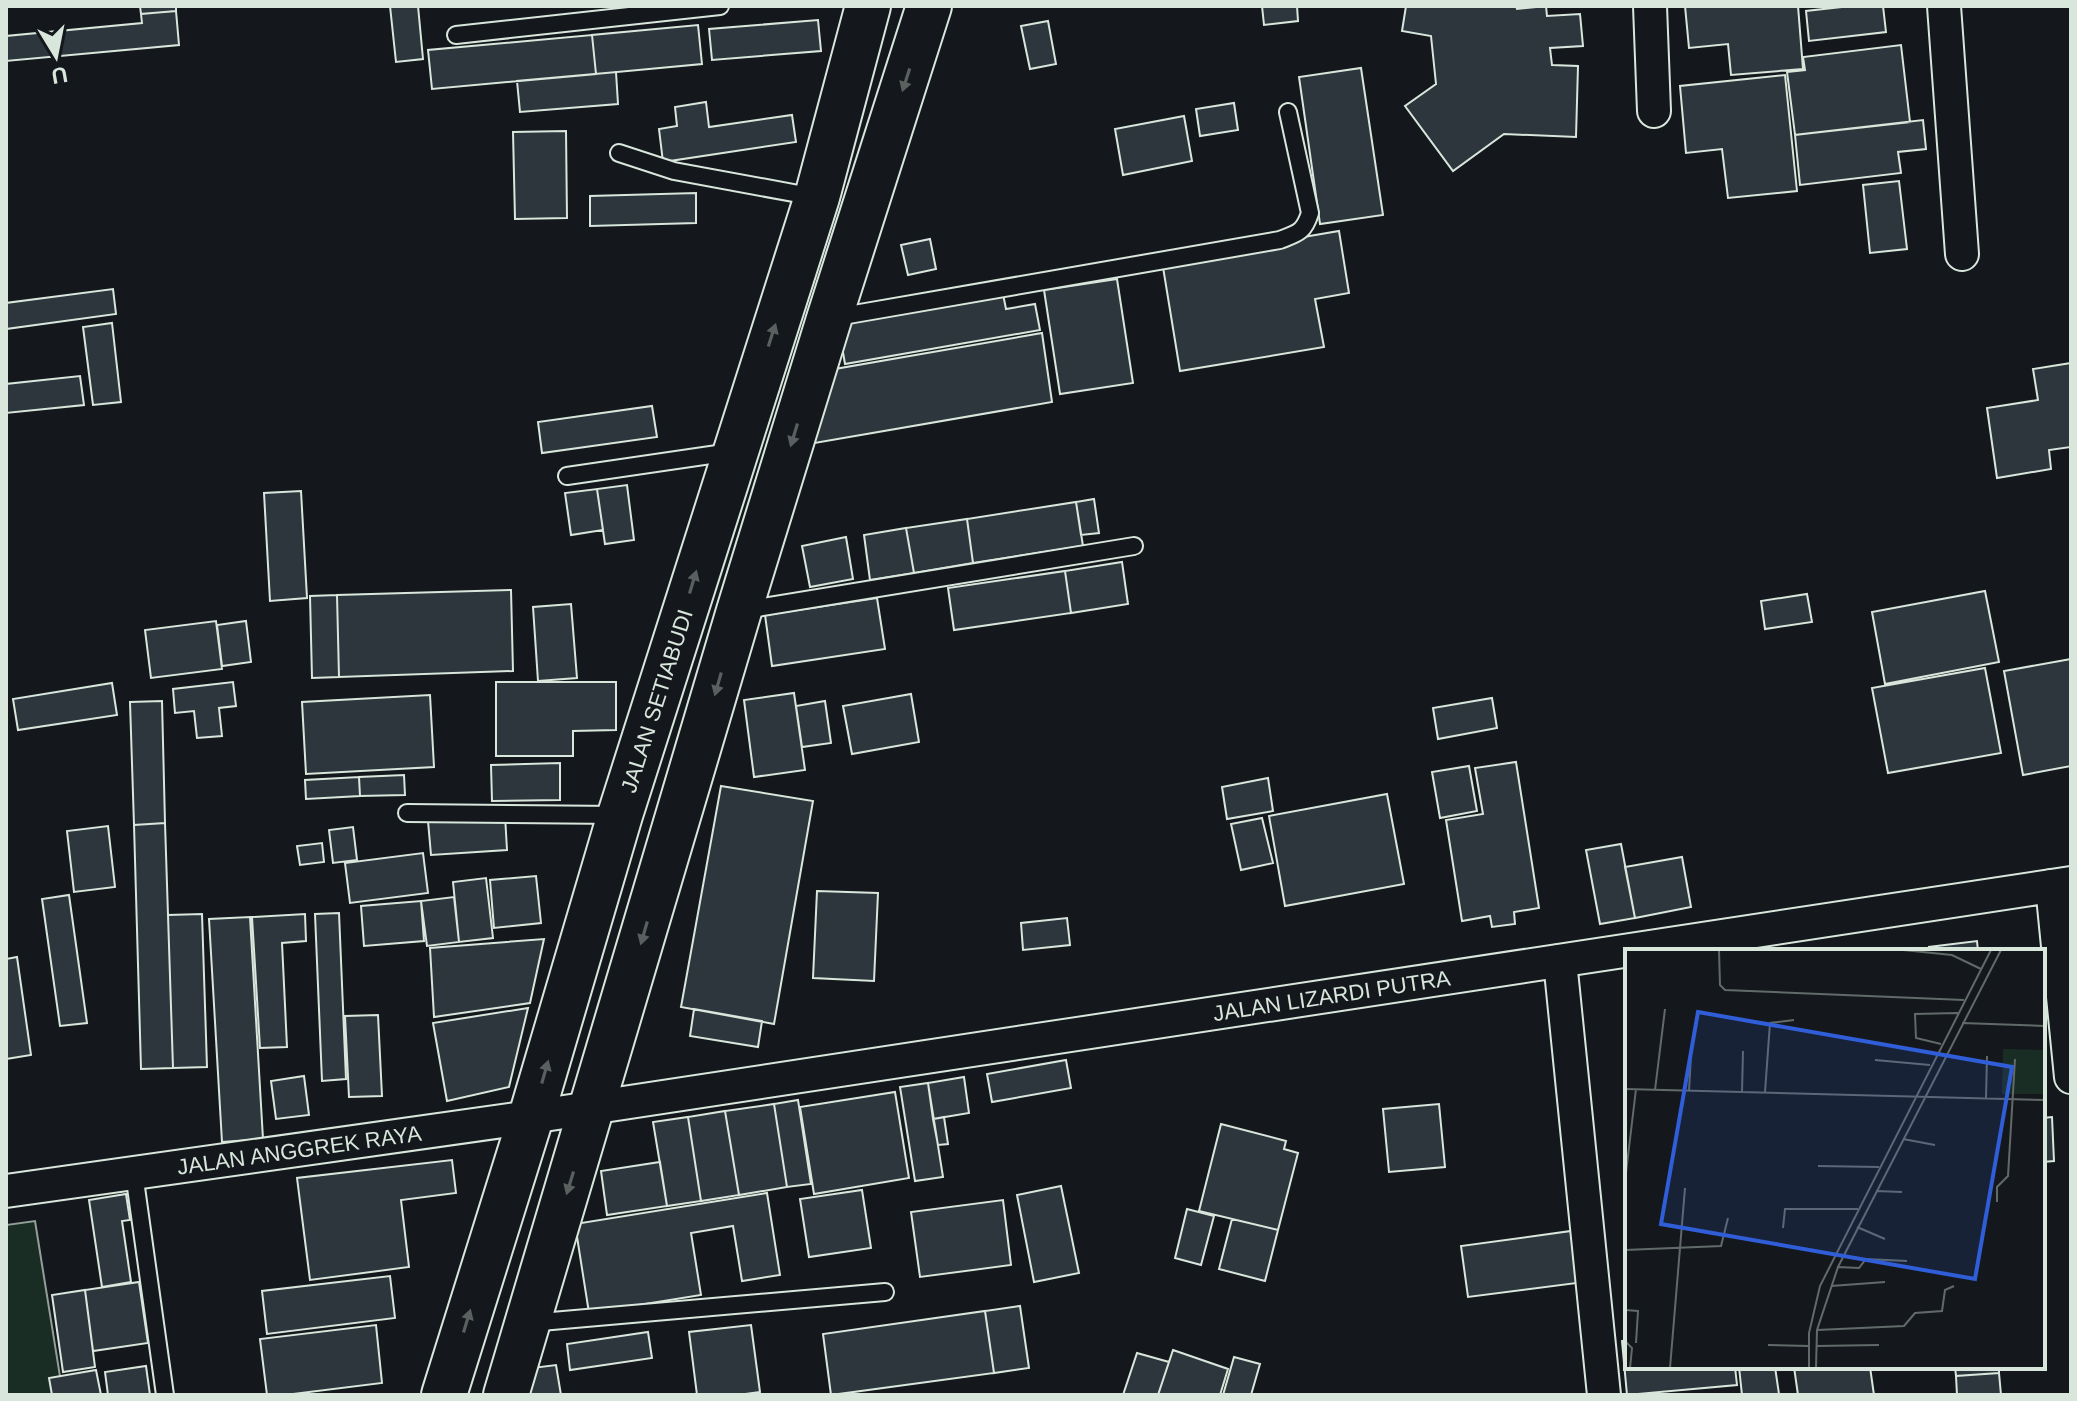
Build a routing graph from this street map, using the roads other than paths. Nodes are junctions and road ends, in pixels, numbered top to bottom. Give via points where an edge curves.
1 (720, 6) edge
2 (868, 6) edge
3 (929, 6) edge
4 (1650, 6) edge
5 (1944, 6) edge
6 (456, 35) dead end
7 (1654, 111) dead end
8 (1288, 112) dead end
9 (619, 153) dead end
10 (817, 197) junction
11 (1962, 254) dead end
12 (829, 319) junction
13 (735, 452) junction
14 (567, 476) dead end
15 (1134, 546) dead end
16 (739, 611) junction
17 (407, 813) dead end
18 (620, 815) junction
19 (2061, 884) edge
20 (1706, 945) edge
21 (1670, 949) edge
22 (1625, 954) edge
23 (1560, 961) junction
24 (2071, 1077) edge
25 (593, 1108) junction
26 (531, 1117) junction
27 (134, 1173) junction
28 (6, 1191) edge
29 (885, 1292) dead end
30 (527, 1324) junction
31 (165, 1395) edge
32 (444, 1395) edge
33 (506, 1395) edge
34 (1604, 1395) edge

1 - 6 lane
2 - 10 main road, JALAN SETIABUDI
3 -> 12 main road
4 - 7 street
5 - 11 street
8 - 12 lane via 1310,213 1298,234
9 - 10 lane via 674,171
13 -> 10 main road, JALAN SETIABUDI
12 -> 16 main road
13 - 14 lane
18 -> 13 main road, JALAN SETIABUDI
15 - 16 lane
16 -> 25 main road
17 - 18 lane
26 -> 18 main road, JALAN SETIABUDI
19 - 20 street, JALAN LIZARDI PUTRA
19 - 24 street
20 - 21 street, JALAN LIZARDI PUTRA
22 - 23 street, JALAN LIZARDI PUTRA
23 - 25 street, JALAN LIZARDI PUTRA
23 - 34 street
25 - 26 street, JALAN ANGGREK RAYA
25 -> 30 main road
26 - 27 street, JALAN ANGGREK RAYA
32 -> 26 main road, JALAN SETIABUDI
27 - 28 street, JALAN ANGGREK RAYA
27 - 31 lane
29 - 30 lane
30 - 33 main road

